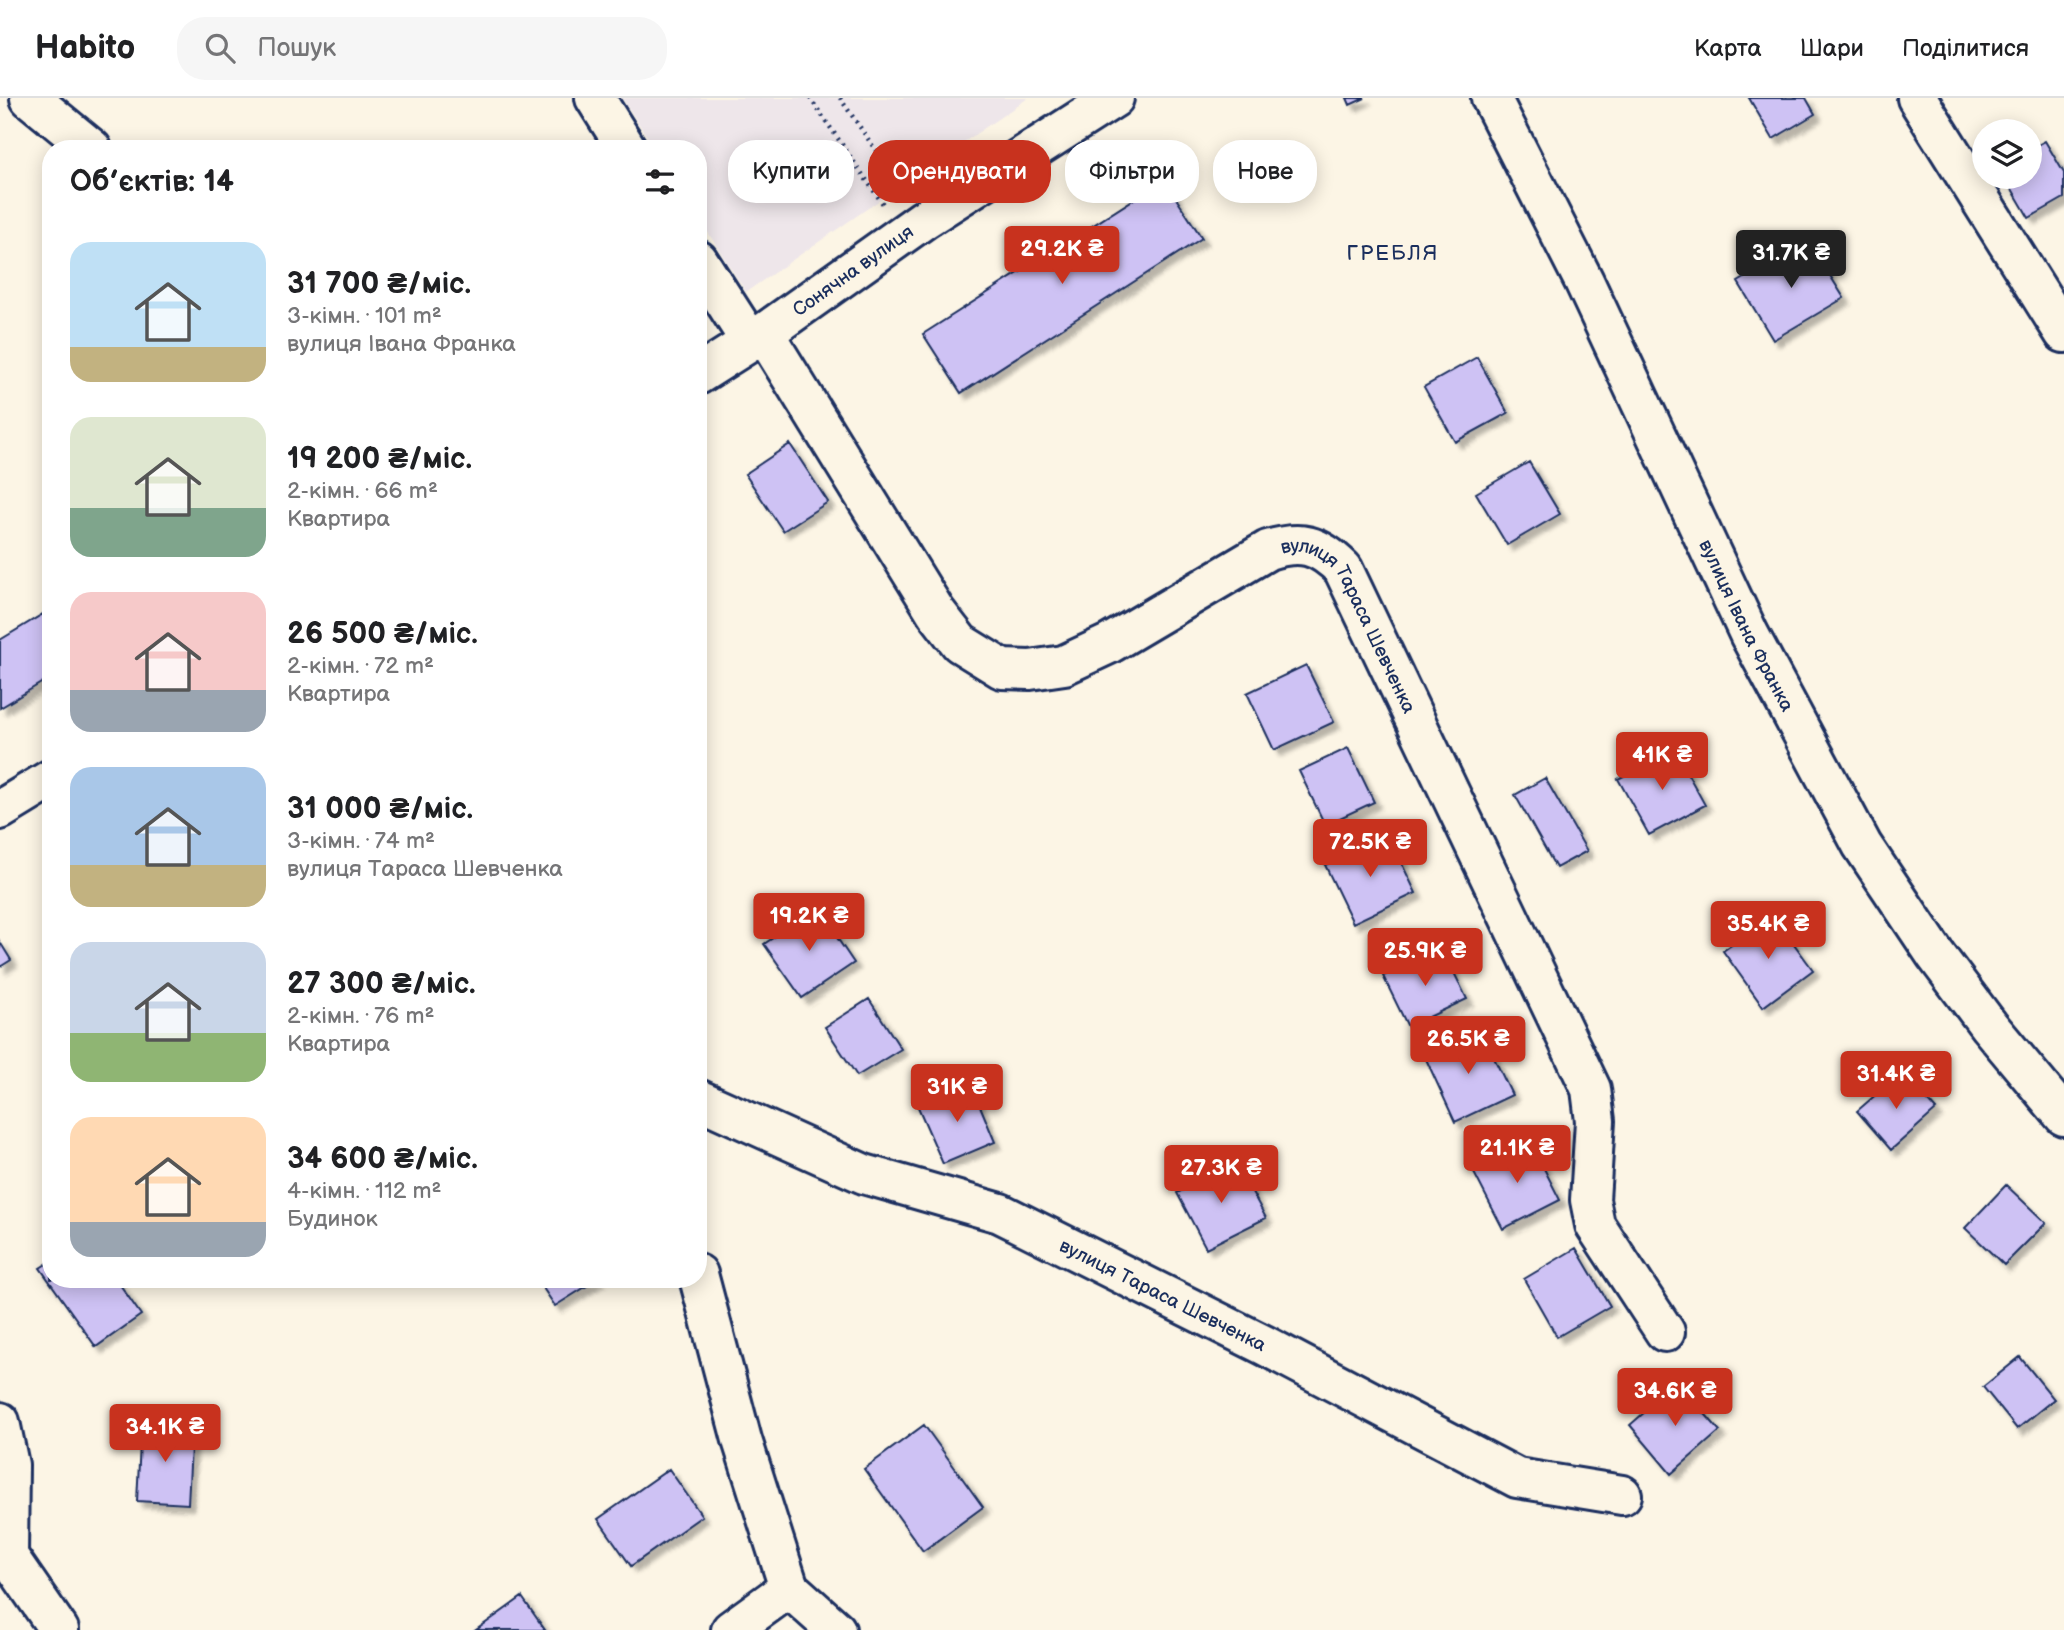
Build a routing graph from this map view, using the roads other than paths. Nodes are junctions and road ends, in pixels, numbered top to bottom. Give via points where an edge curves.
1 (30, 98) edge
2 (595, 98) edge
3 (1114, 98) edge
4 (1491, 98) edge
5 (1916, 98) edge
6 (81, 140) edge
7 (621, 140) edge
8 (707, 272) edge
9 (2064, 333) edge
10 (757, 337) junction
11 (707, 368) edge
12 (42, 784) edge
13 (0, 810) edge
14 (707, 1103) edge
15 (2064, 1116) edge
16 (702, 1288) edge
17 (1665, 1332) dead end
18 (0, 1422) edge
19 (1622, 1495) dead end
20 (4, 1559) edge
21 (789, 1588) junction
22 (59, 1630) edge
23 (731, 1630) edge
24 (836, 1630) edge

1 - 6 main road
2 - 7 main road
3 - 10 main road, Сонячна вулиця via 913,227
4 - 15 main road, вулиця Івана Франка via 1584,281 1749,634 1862,845 1935,954
5 - 9 main road
8 - 10 main road, вулиця Тараса Шевченка
10 - 11 main road, Сонячна вулиця
10 - 17 main road, вулиця Тараса Шевченка via 936,612 960,643 1002,669 1064,665 1109,644 1268,550 1292,544 1315,548 1343,569 1591,1089 1595,1121 1590,1200 1595,1225
12 - 13 main road
14 - 19 main road, вулиця Тараса Шевченка via 864,1174 1000,1213 1517,1478
16 - 21 main road via 742,1440
18 - 20 main road via 9,1465
20 - 22 main road
21 - 23 main road
21 - 24 main road

